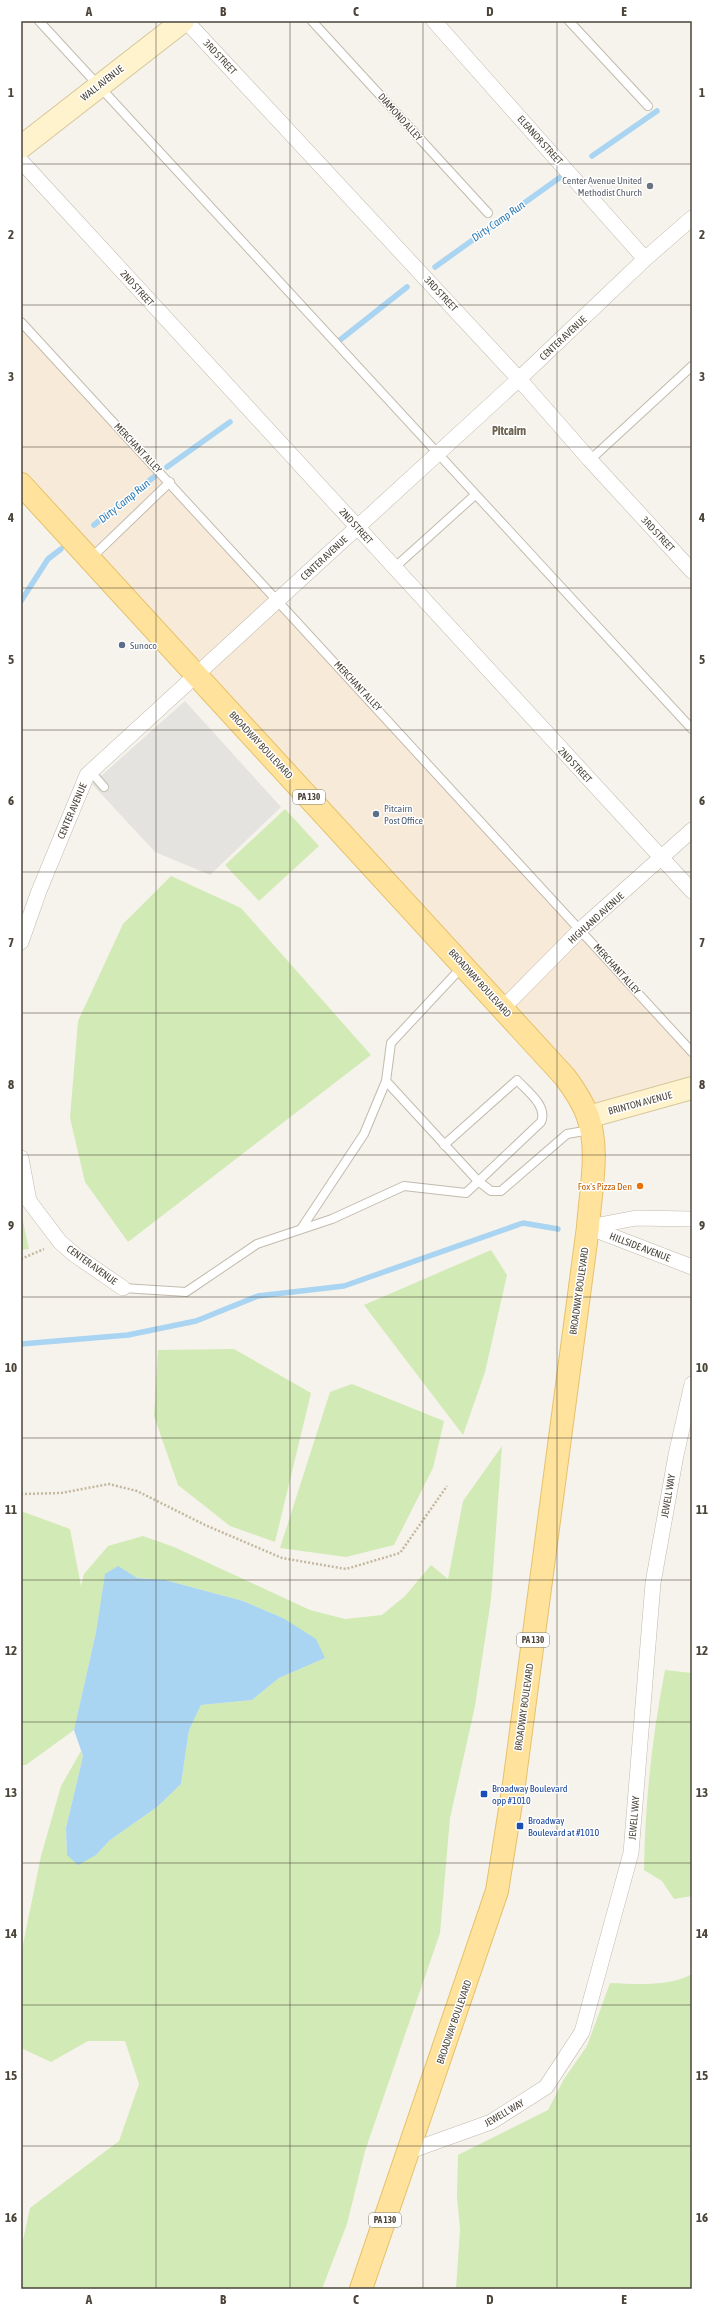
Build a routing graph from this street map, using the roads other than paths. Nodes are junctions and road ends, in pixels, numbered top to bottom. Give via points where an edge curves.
1 (39, 21) edge
2 (184, 21) edge
3 (312, 21) edge
4 (434, 21) edge
5 (569, 21) edge
6 (99, 85) junction
7 (648, 106) dead end
8 (21, 147) edge
9 (21, 161) edge
10 (488, 213) dead end
11 (692, 218) edge
12 (645, 259) junction
13 (21, 322) edge
14 (692, 366) edge
15 (520, 379) junction
16 (437, 454) junction
17 (590, 460) junction
18 (170, 482) junction
19 (21, 484) edge
20 (475, 495) junction
21 (357, 528) junction
22 (90, 559) junction
23 (394, 568) junction
24 (692, 571) edge
25 (279, 600) junction
26 (197, 675) junction
27 (692, 729) edge
28 (91, 772) junction
29 (104, 787) dead end
30 (692, 830) edge
31 (662, 859) junction
32 (692, 891) edge
33 (581, 929) junction
34 (21, 942) edge
35 (464, 965) junction
36 (503, 1008) junction
37 (692, 1052) edge
38 (386, 1081) junction
39 (692, 1088) edge
40 (590, 1123) junction
41 (444, 1145) junction
42 (21, 1158) edge
43 (478, 1181) junction
44 (692, 1220) edge
45 (588, 1228) junction
46 (301, 1229) junction
47 (692, 1267) edge
48 (123, 1288) joint
49 (692, 1384) edge
50 (410, 2151) junction
51 (361, 2289) edge

1 - 6 lane
2 - 6 street, WALL AVENUE
2 - 15 street, 3RD STREET
3 - 10 lane, DIAMOND ALLEY
4 - 12 street, ELEANOR STREET
5 - 7 lane
6 - 8 street, WALL AVENUE
6 - 16 lane
9 - 21 street, 2ND STREET
11 - 12 street, CENTER AVENUE
12 - 15 street, CENTER AVENUE
13 - 18 lane, MERCHANT ALLEY
14 - 17 lane
15 - 16 street, CENTER AVENUE
15 - 17 street, 3RD STREET
16 - 20 lane
16 - 21 street, CENTER AVENUE
17 - 24 street, 3RD STREET
18 - 22 lane
18 - 25 lane, MERCHANT ALLEY
19 - 22 main road, BROADWAY BOULEVARD / PA 130
20 - 23 lane
20 - 27 lane
21 - 23 street, 2ND STREET
21 - 25 street, CENTER AVENUE
22 - 26 main road, BROADWAY BOULEVARD / PA 130
23 - 31 street, 2ND STREET
25 - 26 street, CENTER AVENUE
25 - 33 lane, MERCHANT ALLEY
26 - 28 street, CENTER AVENUE
26 - 35 main road, BROADWAY BOULEVARD / PA 130
28 - 29 lane
28 - 34 street, CENTER AVENUE via 87,775 42,883
30 - 31 street, HIGHLAND AVENUE
31 - 32 street, 2ND STREET
31 - 33 street, HIGHLAND AVENUE
33 - 36 street, HIGHLAND AVENUE
33 - 37 lane, MERCHANT ALLEY
35 - 36 main road, BROADWAY BOULEVARD / PA 130
35 - 38 lane via 391,1043
36 - 40 main road, BROADWAY BOULEVARD / PA 130 via 565,1077 578,1095
38 - 41 lane
38 - 46 lane via 364,1134
39 - 40 street, BRINTON AVENUE
40 - 43 lane via 566,1134 501,1191 491,1191
40 - 45 main road, BROADWAY BOULEVARD / PA 130 via 593,1156
41 - 43 lane
41 - 43 lane via 517,1080 542,1108 544,1116 541,1122
42 - 48 street, CENTER AVENUE via 28,1201 60,1242
43 - 46 lane via 466,1193 404,1186 332,1219
44 - 45 street via 636,1218
45 - 47 street, HILLSIDE AVENUE
45 - 50 main road, BROADWAY BOULEVARD / PA 130 via 514,1784 497,1891
46 - 48 lane via 257,1244 186,1292
49 - 50 street, JEWELL WAY via 653,1583 631,1853 582,2032 546,2087 491,2122
50 - 51 main road, BROADWAY BOULEVARD / PA 130

